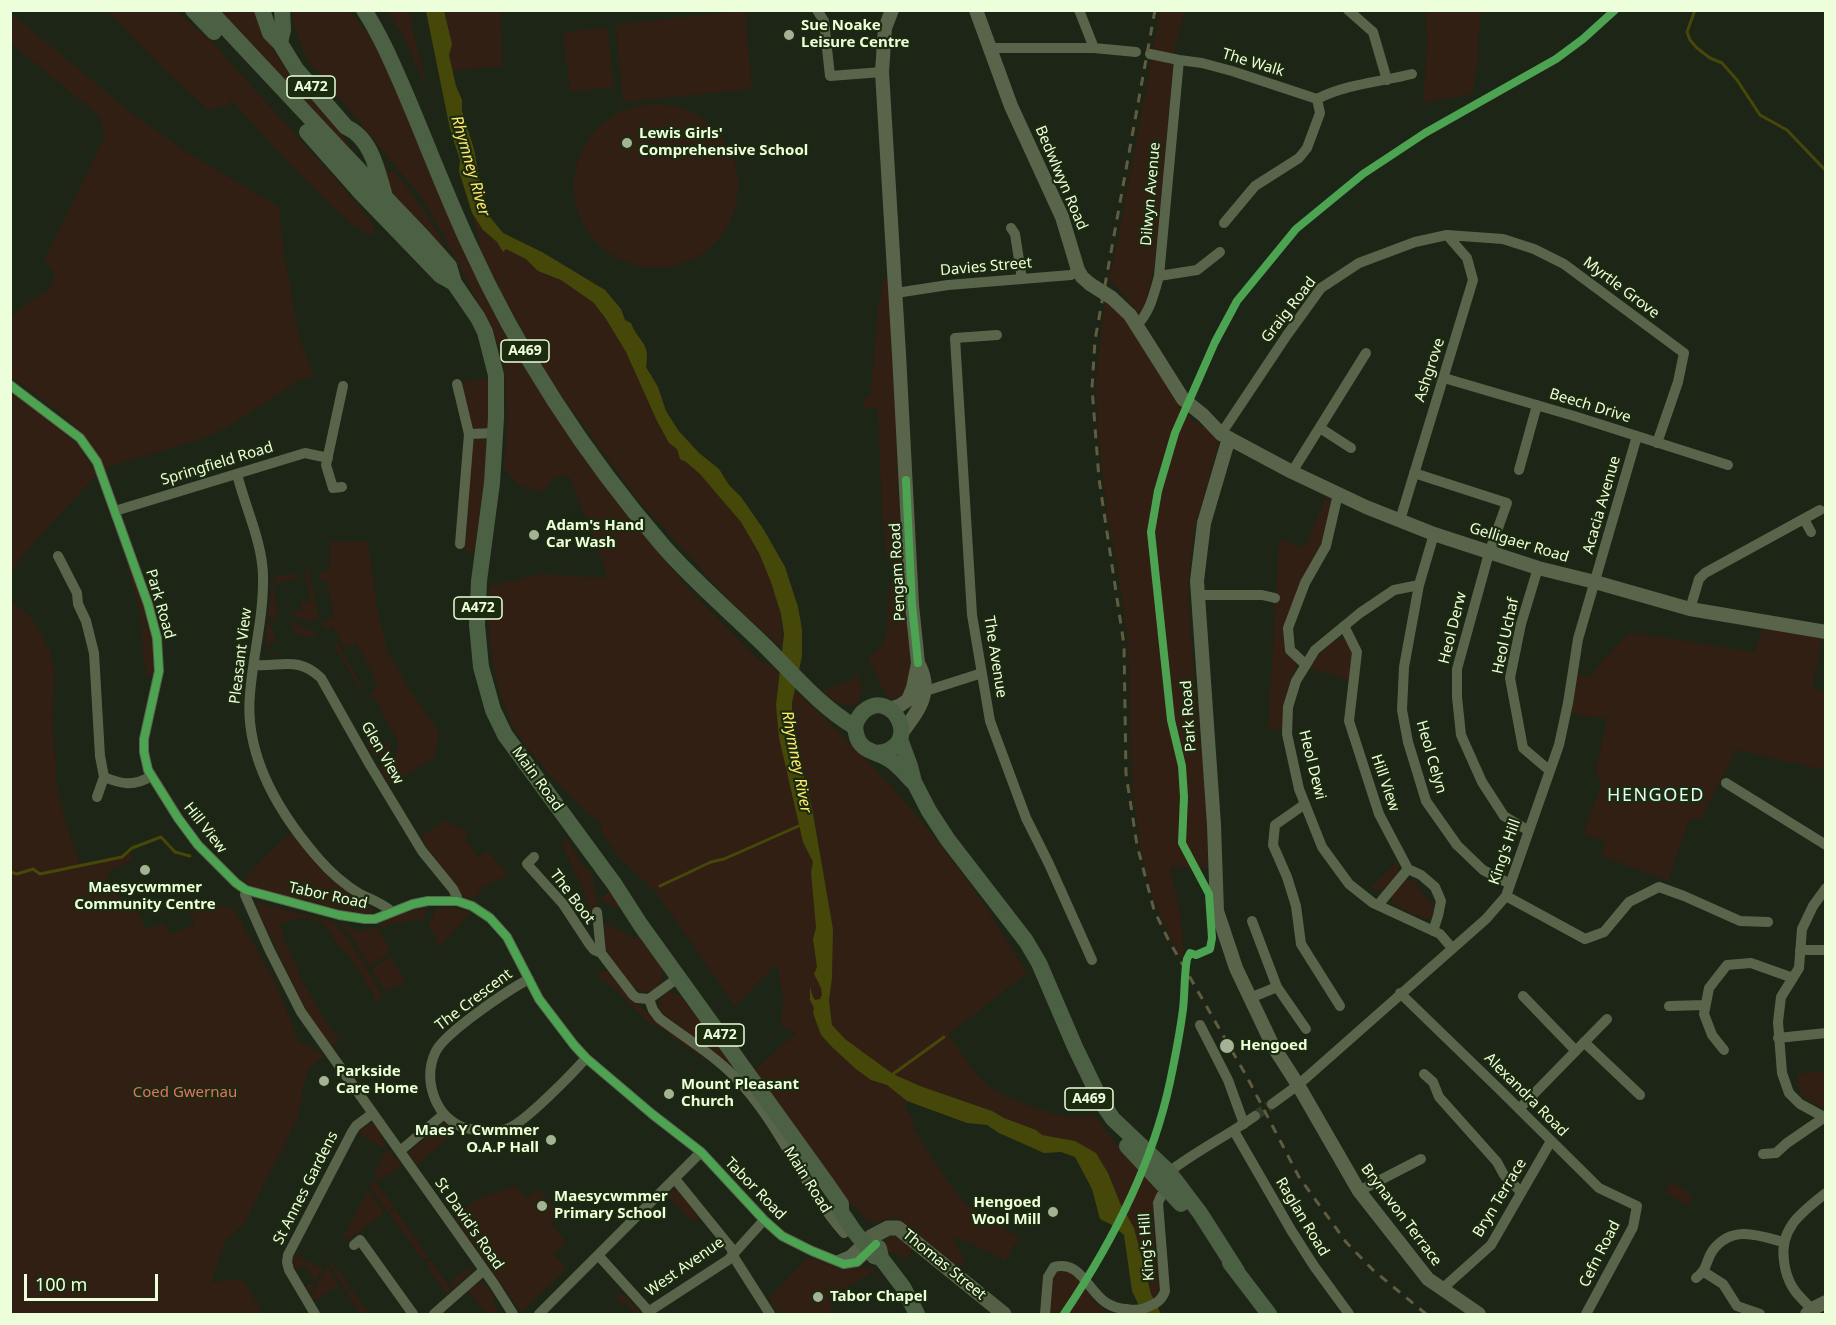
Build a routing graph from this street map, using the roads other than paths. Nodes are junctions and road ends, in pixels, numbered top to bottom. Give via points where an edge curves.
1 (193, 10) edge
2 (209, 10) edge
3 (262, 10) edge
4 (282, 10) edge
5 (364, 10) edge
6 (817, 10) edge
7 (892, 10) edge
8 (976, 10) edge
9 (1079, 10) edge
10 (1348, 10) edge
11 (280, 43) junction
12 (991, 48) junction
13 (1094, 48) junction
14 (1136, 52) dead end
15 (1150, 54) dead end
16 (1179, 60) junction
17 (882, 72) junction
18 (1412, 74) dead end
19 (1387, 80) junction
20 (1317, 99) junction
21 (346, 127) junction
22 (355, 165) junction
23 (354, 184) junction
24 (385, 198) junction
25 (1224, 223) dead end
26 (1011, 228) dead end
27 (1447, 235) junction
28 (1220, 252) dead end
29 (1078, 270) junction
30 (1159, 276) junction
31 (1022, 279) junction
32 (454, 283) junction
33 (896, 293) junction
34 (1133, 320) junction
35 (996, 335) dead end
36 (1366, 353) dead end
37 (1444, 378) junction
38 (457, 384) dead end
39 (10, 385) edge
40 (343, 386) dead end
41 (1537, 405) junction
42 (1320, 428) junction
43 (495, 433) junction
44 (469, 434) junction
45 (1225, 436) junction
46 (1637, 436) junction
47 (1657, 442) junction
48 (1351, 448) dead end
49 (328, 458) junction
50 (1728, 465) dead end
51 (1519, 470) dead end
52 (1292, 472) junction
53 (1414, 473) junction
54 (237, 474) junction
55 (342, 487) dead end
56 (1338, 494) junction
57 (1820, 510) dead end
58 (115, 511) junction
59 (1804, 519) junction
60 (1400, 520) junction
61 (1811, 532) dead end
62 (1434, 534) junction
63 (460, 544) dead end
64 (1489, 553) junction
65 (58, 556) dead end
66 (1538, 568) junction
67 (1595, 582) junction
68 (1419, 585) junction
69 (1197, 595) junction
70 (1275, 598) dead end
71 (1690, 609) junction
72 (1344, 626) junction
73 (1826, 632) edge
74 (254, 664) junction
75 (1306, 665) junction
76 (982, 673) junction
77 (918, 691) junction
78 (889, 709) junction
79 (855, 727) junction
80 (901, 737) junction
81 (876, 753) junction
82 (1550, 771) junction
83 (151, 776) junction
84 (104, 777) junction
85 (914, 782) junction
86 (1726, 783) dead end
87 (97, 797) dead end
88 (1305, 804) junction
89 (1529, 831) junction
90 (1826, 845) edge
91 (534, 857) dead end
92 (1408, 869) junction
93 (1510, 884) junction
94 (1826, 888) edge
95 (246, 890) junction
96 (1506, 896) junction
97 (457, 901) junction
98 (1378, 904) junction
99 (392, 912) junction
100 (597, 912) dead end
101 (1252, 921) dead end
102 (1768, 922) dead end
103 (1433, 931) junction
104 (1452, 948) junction
105 (1800, 950) junction
106 (1826, 950) edge
107 (601, 953) junction
108 (1092, 960) dead end
109 (679, 977) junction
110 (529, 978) junction
111 (1793, 978) junction
112 (1277, 987) junction
113 (1400, 993) junction
114 (1523, 996) dead end
115 (1250, 998) junction
116 (649, 999) junction
117 (1705, 1005) junction
118 (1340, 1006) dead end
119 (1669, 1006) dead end
120 (1607, 1018) dead end
121 (1200, 1025) dead end
122 (1306, 1029) dead end
123 (1826, 1033) edge
124 (1778, 1038) junction
125 (1584, 1042) junction
126 (1724, 1050) dead end
127 (1576, 1051) junction
128 (586, 1058) junction
129 (1424, 1074) dead end
130 (1298, 1085) junction
131 (1640, 1095) dead end
132 (1272, 1104) tunnel mouth
133 (1519, 1109) junction
134 (373, 1113) junction
135 (444, 1114) junction
136 (1255, 1116) tunnel mouth
137 (1825, 1118) edge
138 (1244, 1124) junction
139 (1234, 1131) junction
140 (1551, 1141) junction
141 (400, 1151) junction
142 (701, 1152) junction
143 (1763, 1154) dead end
144 (1421, 1159) dead end
145 (675, 1179) junction
146 (1168, 1181) junction
147 (1359, 1191) junction
148 (1521, 1191) junction
149 (1826, 1192) edge
150 (832, 1201) junction
151 (1637, 1206) joint
152 (764, 1220) junction
153 (844, 1233) dead end
154 (1783, 1242) junction
155 (874, 1244) junction
156 (354, 1245) dead end
157 (734, 1254) junction
158 (598, 1255) junction
159 (484, 1270) junction
160 (1442, 1289) junction
161 (1826, 1302) edge
162 (1810, 1312) edge
163 (649, 1313) edge
164 (315, 1314) edge
165 (413, 1314) edge
166 (434, 1314) edge
167 (513, 1314) edge
168 (539, 1314) edge
169 (770, 1314) edge
170 (917, 1314) edge
171 (1004, 1314) edge
172 (1045, 1314) edge
173 (1269, 1314) edge
174 (1349, 1314) edge
175 (1479, 1314) edge
176 (1586, 1314) edge
177 (1760, 1314) edge

1 - 23 main road
2 - 22 main road
3 - 11 main road, A472 via 270,33
4 - 11 main road
5 - 79 main road, A469 via 384,45 496,302 594,458 665,548 807,688
6 - 17 street via 824,21 830,76
7 - 17 street, Pengam Road via 885,28
8 - 12 street, Bedwlwyn Road
9 - 13 street
10 - 19 street via 1373,32
11 - 21 main road, A472 via 296,69
12 - 13 street
12 - 29 street, Bedwlwyn Road via 1011,106 1062,217
13 - 14 street
15 - 16 street, The Walk
16 - 20 street, The Walk via 1232,71
16 - 30 street, Dilwyn Avenue
17 - 33 street, Pengam Road
18 - 19 street
19 - 20 street
20 - 25 street via 1320,113 1307,148 1299,158 1255,186
21 - 22 main road, A472
21 - 24 main road, A472 via 355,131 370,152
22 - 23 main road, A472
22 - 24 main road
23 - 32 main road, A472 via 440,275
24 - 32 main road, A472 via 449,266
26 - 31 street
27 - 37 street, Ashgrove via 1467,258 1473,280
27 - 45 street, Graig Road via 1414,242 1359,263 1321,288 1267,363
27 - 47 street, Myrtle Grove via 1503,239 1534,249 1564,264 1684,353
28 - 30 street via 1197,270
29 - 31 street, Davies Street via 1071,275
29 - 34 street, Bedwlwyn Road, bridge via 1082,278 1112,298
30 - 34 street, Dilwyn Avenue via 1145,317
31 - 33 street, Davies Street
32 - 43 main road, Main Road / A472 via 478,318 492,353 496,375
33 - 77 street, Pengam Road
34 - 45 street, Bedwlwyn Road via 1183,399
35 - 76 street, The Avenue via 955,338 972,615
36 - 42 street
37 - 41 street, Beech Drive
37 - 53 street, Ashgrove
38 - 44 street
39 - 58 street, Park Road via 80,438 97,462
40 - 49 street
41 - 46 street, Beech Drive
41 - 51 street
42 - 48 street
42 - 52 street
43 - 44 street
43 - 109 main road, Main Road / A472 via 477,625 481,667 493,710 505,735
44 - 63 street
45 - 52 street, Gelligaer Road
45 - 69 street, Park Road via 1204,523
46 - 47 street, Beech Drive
46 - 67 street, Acacia Avenue
47 - 50 street, Beech Drive
49 - 54 street, Springfield Road via 305,453
49 - 55 street via 326,470 331,485 336,489
52 - 56 street, Gelligaer Road
53 - 60 street, Ashgrove
53 - 64 street, Heol Derw via 1507,503
54 - 58 street, Springfield Road
54 - 74 street, Pleasant View via 263,573
56 - 60 street, Gelligaer Road
56 - 75 street via 1326,546 1305,583 1288,628 1290,650
57 - 59 street
58 - 83 street, Park Road via 157,638 159,671 144,740
59 - 61 street
59 - 71 street via 1705,573 1699,579
60 - 62 street, Gelligaer Road
62 - 64 street, Gelligaer Road
62 - 68 street, Heol Celyn
64 - 66 street, Gelligaer Road
64 - 89 street, Heol Derw via 1457,669 1461,735 1482,782 1504,816
65 - 84 street via 77,593 94,653
66 - 67 street, Gelligaer Road
66 - 82 street, Heol Uchaf via 1510,678 1523,748
67 - 71 street, Gelligaer Road
67 - 82 street, King's Hill via 1578,639 1568,703
68 - 72 street, Heol Dewi via 1394,590
68 - 93 street, Heol Celyn via 1404,667 1402,710 1408,742 1426,801 1457,845 1483,870
69 - 70 street
69 - 115 street, Park Road via 1217,911
71 - 73 street, Gelligaer Road
72 - 75 street, Heol Dewi via 1315,650
72 - 92 street, Hill View via 1357,652 1349,721 1378,814
74 - 97 street, Glen View via 296,663 314,671 326,685 422,851 456,893
74 - 99 street, Pleasant View via 250,727 260,764 277,802 320,860 357,892
75 - 88 street, Heol Dewi via 1288,707 1287,734
76 - 77 street
76 - 108 street, The Avenue via 990,721 1026,818
77 - 78 street
77 - 80 street, Pengam Road via 925,696
78 - 79 main road via 869,708
78 - 80 main road, A469 via 899,718
79 - 81 main road, A469 via 858,742
80 - 81 main road via 884,753
80 - 85 main road, A469
81 - 85 main road, A469
82 - 89 street, King's Hill
83 - 84 street via 132,784
83 - 95 street, Hill View via 198,845
84 - 87 street
85 - 146 main road, A469 via 948,840 1007,923 1095,1110
86 - 90 street
88 - 98 street, Heol Dewi via 1322,847 1342,875
88 - 118 street via 1275,825 1273,845 1296,906 1301,944
89 - 93 street, King's Hill
91 - 107 street, The Boot via 527,864 563,904 594,950
92 - 98 street
92 - 103 street, Hill View via 1435,887 1441,901
93 - 96 street, King's Hill
94 - 105 street via 1802,929
95 - 99 street, Tabor Road via 353,918 372,919
95 - 134 street via 269,949 301,1012
96 - 102 street via 1585,939 1604,932 1629,902 1659,887 1740,921
96 - 104 street, King's Hill
97 - 99 street, Tabor Road via 428,901
97 - 110 street, Tabor Road via 490,918 507,937
98 - 103 street, Heol Dewi
100 - 107 street
101 - 112 street
103 - 104 street, Heol Dewi
104 - 113 street, King's Hill
105 - 106 street
105 - 111 street via 1799,968
107 - 116 street via 633,995
109 - 116 street
109 - 150 main road, Main Road / A472
110 - 128 street, Tabor Road via 547,1010
110 - 135 street, The Crescent via 441,1043 431,1067 431,1079 433,1095
111 - 117 street via 1751,963 1727,965 1709,988
111 - 124 street via 1782,997
112 - 115 street
112 - 122 street
113 - 130 street, King's Hill
113 - 133 street, Alexandra Road
114 - 127 street
115 - 130 street, Park Road via 1273,1046
116 - 150 street, Main Road via 659,1018 737,1079 793,1156
117 - 119 street
117 - 126 street via 1704,1014 1712,1035
120 - 125 street
121 - 138 street via 1228,1080
123 - 124 street
124 - 137 street via 1788,1093
125 - 127 street
125 - 131 street
127 - 133 street
128 - 135 street via 509,1128 471,1130
128 - 142 street, Tabor Road
129 - 148 street via 1439,1097
130 - 132 street, King's Hill
130 - 147 street, Brynavon Terrace
133 - 140 street, Alexandra Road
134 - 141 street
134 - 164 street, St Annes Gardens via 352,1132 288,1255 289,1270
135 - 141 street
136 - 138 street
137 - 143 street via 1776,1153
138 - 139 street
139 - 146 street via 1195,1153
139 - 174 street, Raglan Road via 1291,1230
140 - 148 street, Bryn Terrace
140 - 151 street, Alexandra Road via 1599,1188
141 - 159 street, St David's Road
142 - 145 street
142 - 152 street, Tabor Road
144 - 147 street
145 - 157 street
145 - 158 street
146 - 172 street, King's Hill via 1158,1203 1165,1291 1158,1303 1138,1311 1118,1309 1104,1301 1083,1276 1062,1265 1054,1267 1048,1277
146 - 173 main road, A469
147 - 160 street, Brynavon Terrace via 1428,1279
148 - 160 street, Bryn Terrace via 1491,1245
149 - 154 street via 1802,1212
150 - 153 street, Main Road
150 - 155 main road, Main Road / A472 via 848,1206
151 - 176 street, Cefn Road via 1633,1227
152 - 155 street, Tabor Road via 782,1236 844,1264 857,1262
152 - 157 street, West Avenue
154 - 162 street via 1788,1278
154 - 177 street via 1750,1233 1726,1237 1712,1251 1700,1275 1723,1284 1737,1305
155 - 170 main road, Main Road / A472
155 - 171 main road, Thomas Street via 893,1227 905,1233
156 - 165 street via 360,1240
157 - 163 street, West Avenue
157 - 169 street
158 - 163 street
158 - 168 street
159 - 166 street
159 - 167 street, St David's Road
160 - 175 street, Brynavon Terrace
161 - 162 street

